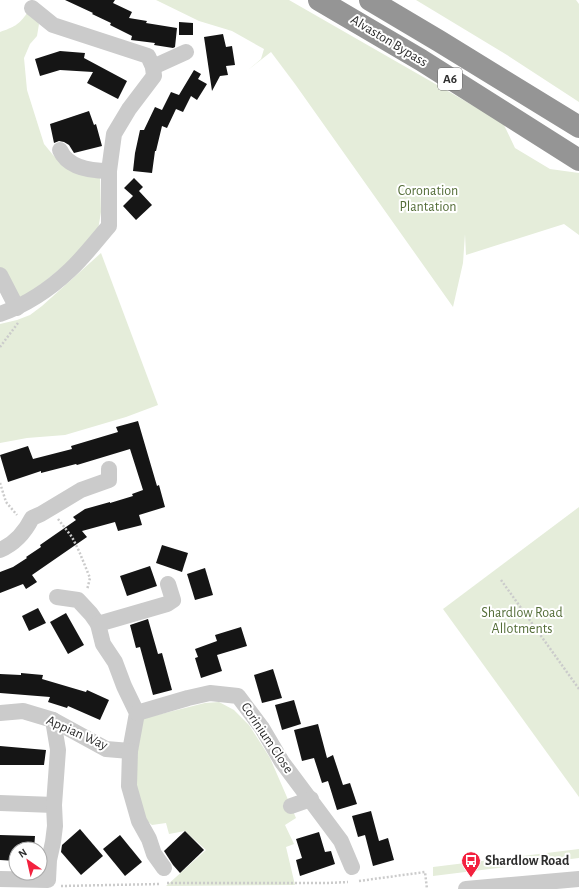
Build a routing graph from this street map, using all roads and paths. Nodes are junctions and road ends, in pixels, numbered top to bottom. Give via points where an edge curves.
1 (319, 0) edge
2 (370, 0) edge
3 (32, 8) dead end
4 (186, 52) dead end
5 (154, 67) junction
6 (579, 127) edge
7 (60, 150) dead end
8 (579, 160) edge
9 (109, 171) junction
10 (0, 275) edge
11 (19, 307) junction
12 (0, 314) edge
13 (0, 347) edge
14 (109, 469) dead end
15 (0, 483) edge
16 (50, 508) junction
17 (29, 523) junction
18 (0, 550) edge
19 (501, 580) dead end
20 (168, 584) dead end
21 (57, 597) dead end
22 (80, 603) junction
23 (98, 624) junction
24 (579, 689) edge
25 (0, 713) edge
26 (137, 713) junction
27 (53, 720) junction
28 (130, 751) junction
29 (310, 799) junction
30 (0, 803) edge
31 (54, 805) junction
32 (291, 806) dead end
33 (352, 867) dead end
34 (164, 868) dead end
35 (0, 879) edge
36 (579, 879) edge
37 (52, 883) junction
38 (427, 889) edge
39 (466, 889) edge

1 - 8 highway, Alvaston Bypass / A6 via 421,60
2 - 6 highway, Alvaston Bypass / A6
3 - 5 street via 53,25 148,56
4 - 5 street
5 - 9 street via 154,76 114,134
7 - 9 street via 62,156 72,164 96,171
9 - 11 street via 109,226 70,270
10 - 11 street
11 - 12 street
11 - 13 path via 24,315
14 - 16 street via 109,480 81,490
15 - 17 path via 6,502 21,519
16 - 17 street via 32,518
16 - 22 path via 72,537 90,578
17 - 18 street via 7,547
19 - 24 path
20 - 23 street via 173,600 167,604
21 - 22 street via 78,600
22 - 23 street
23 - 26 street via 103,644 116,662
25 - 27 street, Appian Way via 23,711
26 - 28 street
26 - 29 street, Corinium Close via 210,693 238,696
27 - 28 street, Appian Way via 106,749
27 - 31 street via 58,750
28 - 34 street via 129,786 139,821 149,838 154,854
29 - 32 street
29 - 33 street, Corinium Close via 341,841
30 - 31 street
31 - 37 street via 55,826 49,860
35 - 37 street
36 - 39 street
37 - 38 path via 328,883 425,872

